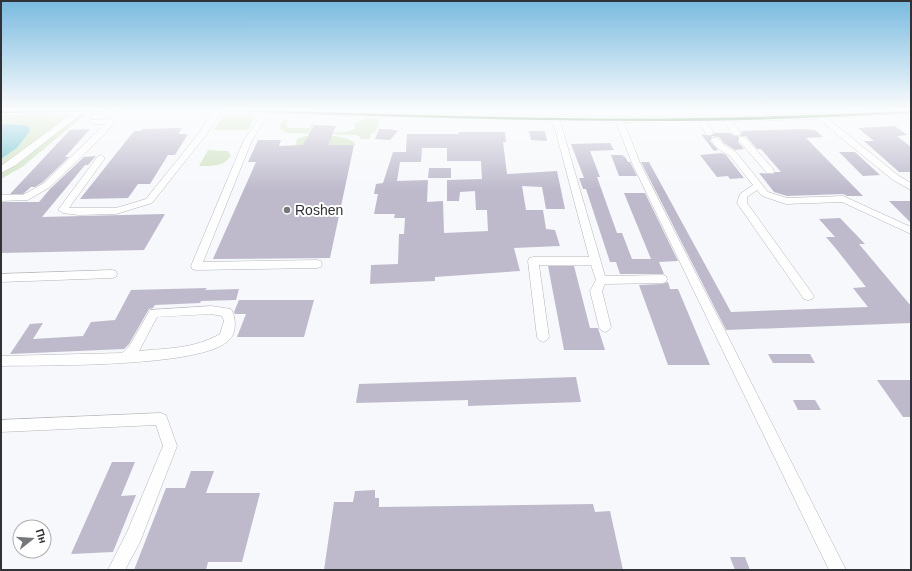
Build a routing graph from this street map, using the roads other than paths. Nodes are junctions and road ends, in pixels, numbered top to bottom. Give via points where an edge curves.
1 (47, 137) edge
2 (97, 137) edge
3 (200, 137) edge
4 (250, 137) edge
5 (559, 137) edge
6 (630, 137) edge
7 (713, 137) edge
8 (740, 137) edge
9 (844, 137) edge
10 (101, 158) dead end
11 (1, 170) edge
12 (770, 171) dead end
13 (758, 185) junction
14 (911, 187) edge
15 (1, 198) edge
16 (911, 231) edge
17 (596, 261) junction
18 (317, 264) dead end
19 (112, 274) dead end
20 (1, 278) edge
21 (662, 279) dead end
22 (601, 280) junction
23 (808, 296) dead end
24 (604, 327) dead end
25 (543, 337) dead end
26 (125, 358) junction
27 (1, 362) edge
28 (1, 426) edge
29 (116, 570) edge
30 (838, 570) edge

1 - 11 street
2 - 15 street via 47,185 25,198
3 - 10 street via 149,201 116,211 63,210
4 - 18 street via 196,266
5 - 17 street
6 - 30 street via 636,163
7 - 13 street via 720,146 734,154
8 - 12 street
9 - 14 street
13 - 16 street via 765,194 786,200 843,199
13 - 23 street via 743,196 742,203
17 - 22 street
17 - 25 street via 533,261
19 - 20 street
21 - 22 street
22 - 24 street via 596,291
26 - 26 street via 194,351 213,344 225,337 230,321 227,312 211,310 154,313 134,349
26 - 27 street
28 - 29 street via 161,419 170,446 134,536

